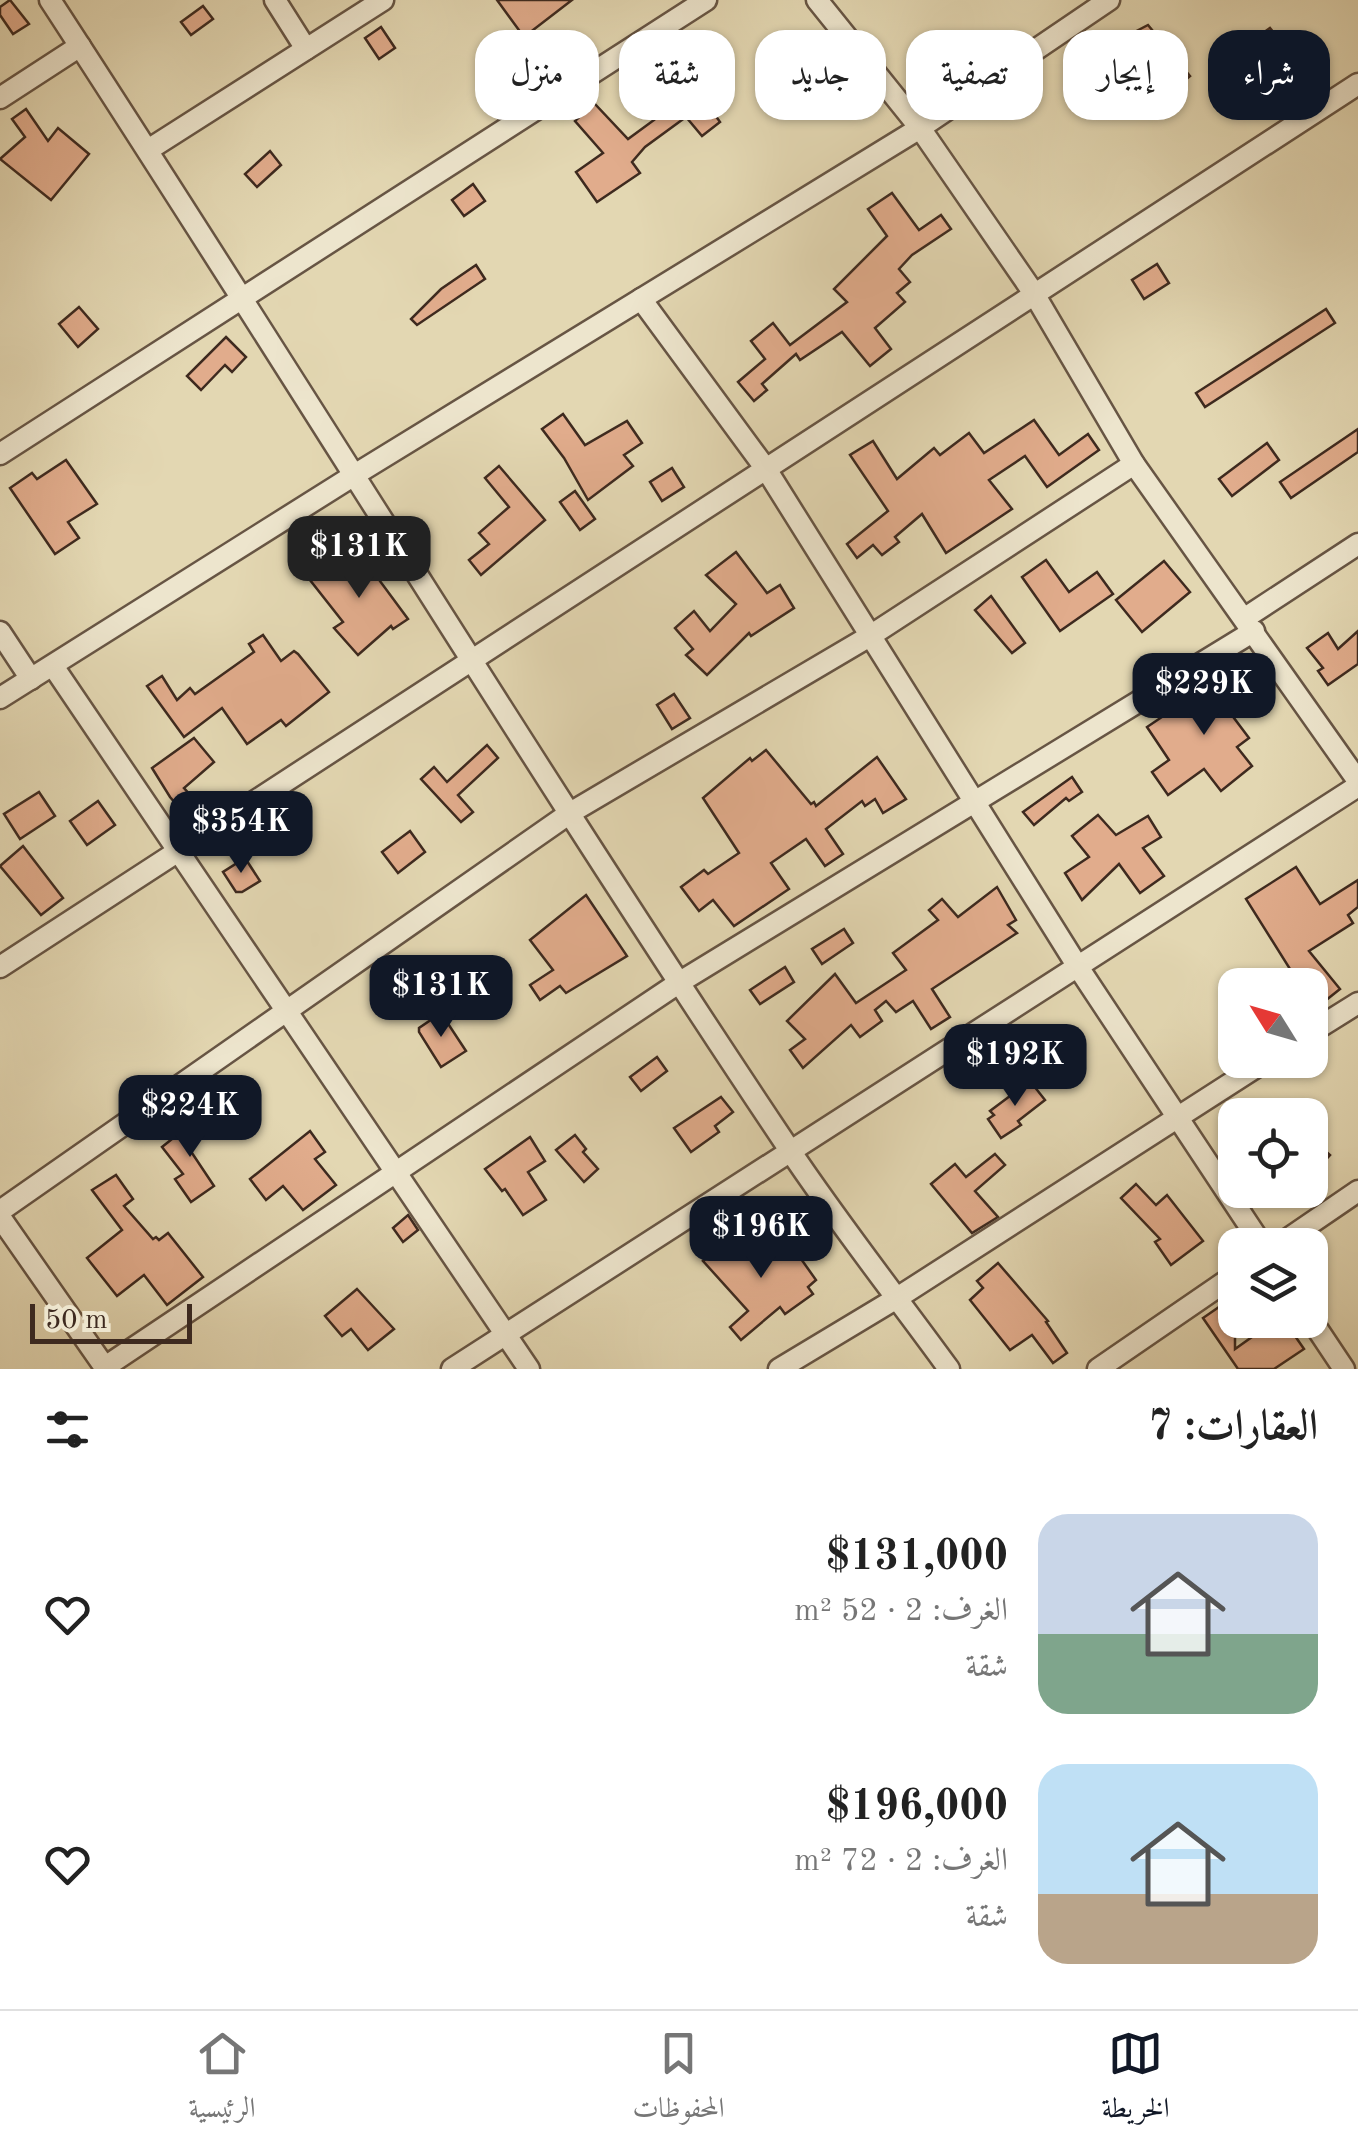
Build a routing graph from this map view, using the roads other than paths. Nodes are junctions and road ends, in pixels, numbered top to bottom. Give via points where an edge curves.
1 (50, 0) edge
2 (275, 0) edge
3 (383, 0) edge
4 (706, 0) edge
5 (817, 0) edge
6 (1109, 0) edge
7 (80, 46) junction
8 (306, 49) junction
9 (1355, 91) edge
10 (0, 98) edge
11 (920, 128) junction
12 (148, 150) junction
13 (1033, 292) junction
14 (243, 296) junction
15 (641, 299) junction
16 (0, 454) edge
17 (1134, 464) junction
18 (766, 468) junction
19 (356, 474) junction
20 (1358, 544) edge
21 (1249, 625) junction
22 (0, 632) edge
23 (870, 636) junction
24 (470, 664) junction
25 (52, 666) junction
26 (31, 679) junction
27 (0, 698) edge
28 (1358, 783) edge
29 (975, 803) junction
30 (570, 813) junction
31 (179, 851) junction
32 (0, 966) edge
33 (1078, 967) junction
34 (680, 982) junction
35 (1358, 1003) edge
36 (287, 1010) junction
37 (1328, 1022) edge
38 (1238, 1078) edge
39 (1176, 1116) junction
40 (791, 1153) junction
41 (397, 1172) junction
42 (1358, 1191) edge
43 (0, 1214) edge
44 (1251, 1228) edge
45 (1304, 1228) edge
46 (1218, 1287) edge
47 (897, 1298) junction
48 (507, 1333) junction
49 (1323, 1338) edge
50 (106, 1368) edge
51 (452, 1369) edge
52 (529, 1369) edge
53 (779, 1369) edge
54 (949, 1369) edge
55 (1098, 1369) edge
56 (1344, 1369) edge

1 - 7 street
2 - 8 street
3 - 8 street
4 - 14 street
5 - 11 street
6 - 11 street
7 - 10 street
7 - 12 street
8 - 12 street
9 - 13 street
11 - 13 street
11 - 15 street
12 - 14 street
13 - 17 street
13 - 18 street
14 - 16 street
14 - 19 street
15 - 18 street
15 - 19 street
17 - 21 street
17 - 23 street
18 - 23 street
18 - 24 street
19 - 24 street
19 - 25 street
20 - 21 street
21 - 28 street
21 - 29 street
22 - 26 street
23 - 29 street
23 - 30 street
24 - 30 street
24 - 31 street
25 - 26 street
25 - 31 street
26 - 27 street
28 - 33 street
29 - 33 street
29 - 34 street
30 - 34 street
30 - 36 street
31 - 32 street
31 - 36 street
33 - 39 street
33 - 40 street
34 - 40 street
34 - 41 street
35 - 37 street
36 - 41 street
36 - 43 street
38 - 39 street
39 - 44 street
39 - 47 street
40 - 47 street
40 - 48 street
41 - 48 street
41 - 50 street
42 - 45 street
43 - 50 street
46 - 55 street
47 - 53 street
47 - 54 street
48 - 51 street
48 - 52 street
49 - 56 street

